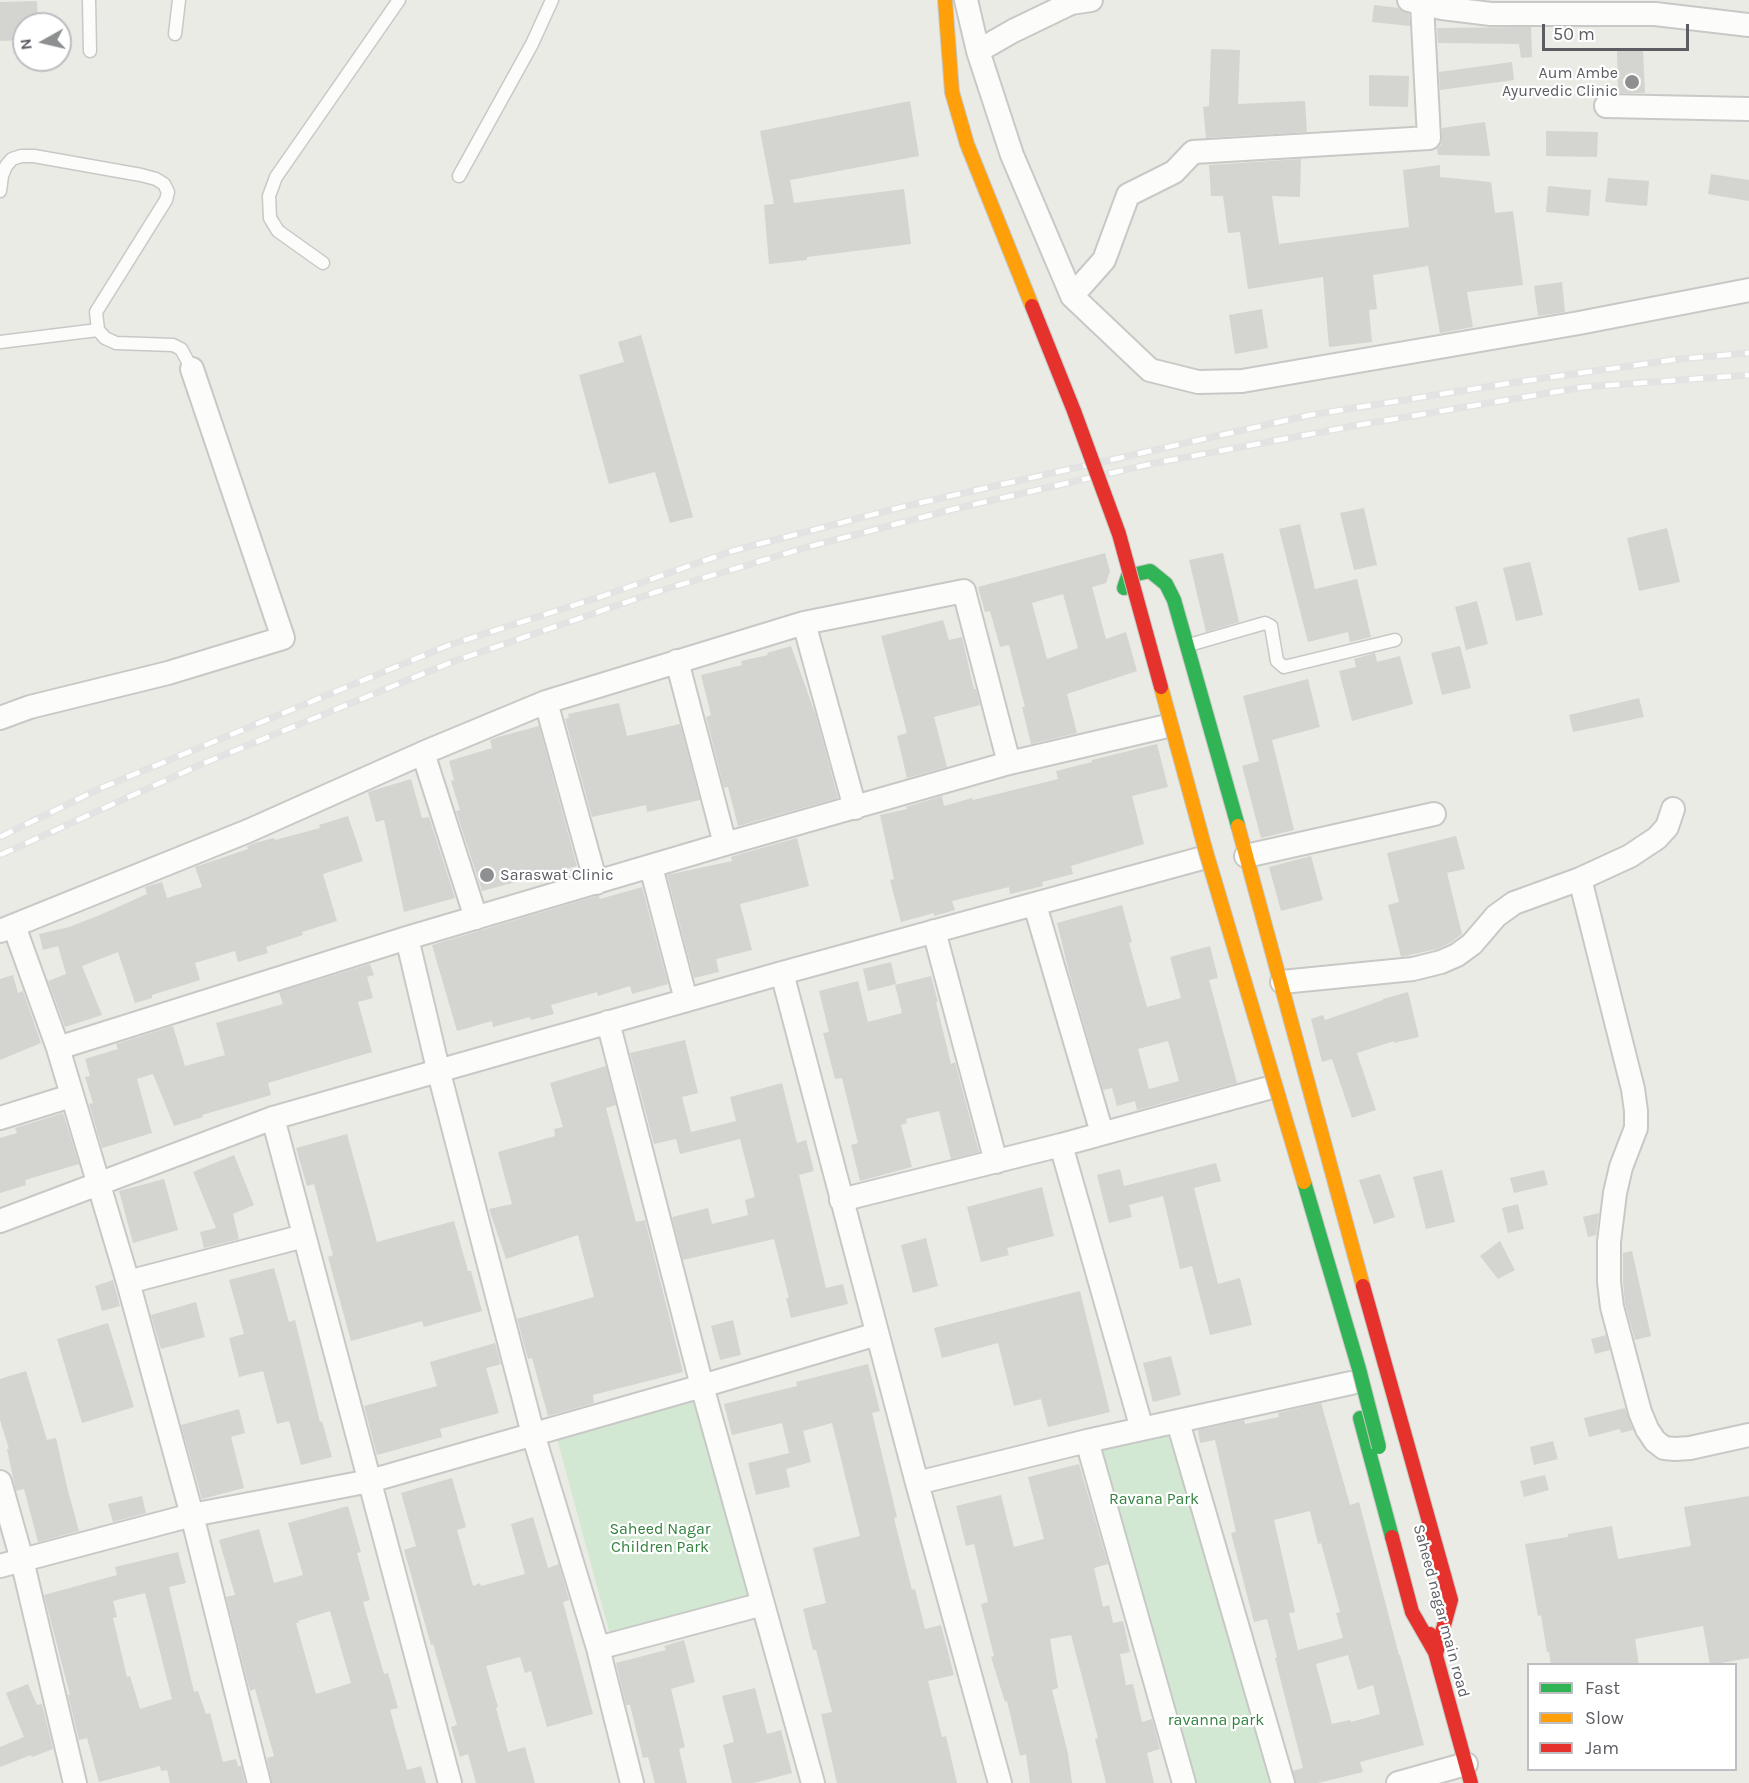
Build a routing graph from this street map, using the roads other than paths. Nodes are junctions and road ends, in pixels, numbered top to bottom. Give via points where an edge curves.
1 (88, 0) edge
2 (179, 0) edge
3 (399, 0) edge
4 (552, 0) edge
5 (945, 0) edge
6 (966, 0) edge
7 (1091, 0) edge
8 (1418, 1) edge
9 (1749, 25) edge
10 (175, 34) dead end
11 (90, 51) dead end
12 (978, 51) junction
13 (1606, 106) dead end
14 (1749, 109) edge
15 (459, 177) dead end
16 (0, 191) edge
17 (323, 263) dead end
18 (1749, 290) edge
19 (1072, 296) junction
20 (98, 330) junction
21 (0, 342) edge
22 (192, 369) joint
23 (1106, 538) dead end
24 (1124, 588) junction
25 (804, 623) junction
26 (1395, 640) dead end
27 (1187, 645) junction
28 (677, 661) junction
29 (546, 702) junction
30 (0, 718) edge
31 (1163, 727) junction
32 (423, 753) junction
33 (1009, 763) junction
34 (855, 808) junction
35 (1673, 809) dead end
36 (1434, 814) dead end
37 (725, 844) junction
38 (1246, 856) junction
39 (1199, 859) junction
40 (651, 867) junction
41 (1580, 879) junction
42 (596, 883) junction
43 (1035, 905) junction
44 (476, 918) junction
45 (7, 929) edge
46 (934, 931) junction
47 (407, 938) junction
48 (782, 973) junction
49 (1282, 982) junction
50 (686, 1000) junction
51 (608, 1022) junction
52 (57, 1048) junction
53 (438, 1069) junction
54 (1265, 1089) junction
55 (72, 1096) junction
56 (0, 1118) edge
57 (273, 1118) junction
58 (1102, 1133) junction
59 (1061, 1145) junction
60 (996, 1162) junction
61 (98, 1184) junction
62 (841, 1200) junction
63 (0, 1221) edge
64 (304, 1236) junction
65 (128, 1282) junction
66 (877, 1334) junction
67 (1351, 1383) junction
68 (702, 1386) junction
69 (1178, 1422) junction
70 (1142, 1429) junction
71 (533, 1434) junction
72 (1749, 1435) edge
73 (1087, 1441) junction
74 (370, 1481) junction
75 (0, 1482) edge
76 (917, 1483) junction
77 (192, 1515) junction
78 (11, 1563) edge
79 (763, 1604) junction
80 (598, 1648) junction
81 (1436, 1654) junction
82 (1468, 1773) edge
83 (75, 1783) edge
84 (259, 1783) edge
85 (450, 1783) edge
86 (632, 1783) edge
87 (813, 1783) edge
88 (1000, 1783) edge
89 (1184, 1783) edge
90 (1283, 1783) edge
91 (1398, 1783) edge

1 - 11 lane
2 - 10 lane
3 - 17 lane via 276,177 269,195 270,218 278,231
4 - 15 lane
5 - 81 street, Saheed nagar main road, bridge via 952,92 967,144 1119,534 1206,852 1359,1369
6 - 12 street
7 - 12 street via 1071,3
8 - 9 street via 1491,14 1655,14
8 - 19 street via 1430,138 1193,152 1174,172 1128,195 1104,260
12 - 19 street via 1012,155
13 - 14 street
16 - 20 lane via 6,166 21,156 141,175 164,184 166,200 96,312
18 - 19 street via 1242,381 1198,382 1150,370
20 - 21 lane
20 - 22 lane via 116,344 173,345 180,349
22 - 30 street via 283,638
23 - 24 street
24 - 27 street via 1128,576 1150,571 1166,584
24 - 31 street
25 - 28 street
25 - 33 street via 963,591
25 - 34 street
26 - 27 lane via 1284,667 1277,661 1271,626 1265,623
27 - 38 street
28 - 29 street
28 - 37 street
29 - 32 street
29 - 42 street
31 - 33 street
31 - 39 street
32 - 44 street
32 - 45 street via 248,831
33 - 34 street
34 - 37 street
35 - 41 street via 1667,828 1657,838 1630,856
36 - 38 street
37 - 40 street
38 - 49 street
39 - 43 street
39 - 54 street
40 - 42 street
40 - 50 street
41 - 49 street via 1514,903 1496,916 1472,944 1441,962 1413,969
41 - 72 street via 1636,1111 1636,1128 1615,1193 1609,1272 1612,1307 1640,1412 1647,1429 1664,1448 1690,1448
42 - 44 street
43 - 46 street
43 - 58 street
44 - 47 street
45 - 52 street
46 - 48 street
46 - 60 street
47 - 52 street
47 - 53 street
48 - 50 street
48 - 62 street
49 - 81 street via 1451,1600
50 - 51 street
51 - 53 street
51 - 68 street
52 - 55 street
53 - 57 street
53 - 71 street
54 - 58 street
54 - 67 street
55 - 56 street
55 - 61 street
57 - 61 street
57 - 64 street
58 - 59 street
59 - 60 street
59 - 70 street
60 - 62 street
61 - 63 street
61 - 65 street
62 - 66 street
64 - 65 street
64 - 74 street
65 - 77 street
66 - 68 street
66 - 76 street
67 - 69 street
67 - 81 street via 1412,1612
68 - 71 street
68 - 79 street
69 - 70 street
69 - 90 street
70 - 73 street
71 - 74 street
71 - 80 street
73 - 76 street
73 - 89 street
74 - 77 street
74 - 85 street
75 - 78 street
76 - 88 street
77 - 78 street
77 - 84 street
78 - 83 street
79 - 80 street
79 - 87 street
80 - 86 street
81 - 82 street, Saheed nagar main road
82 - 91 street

